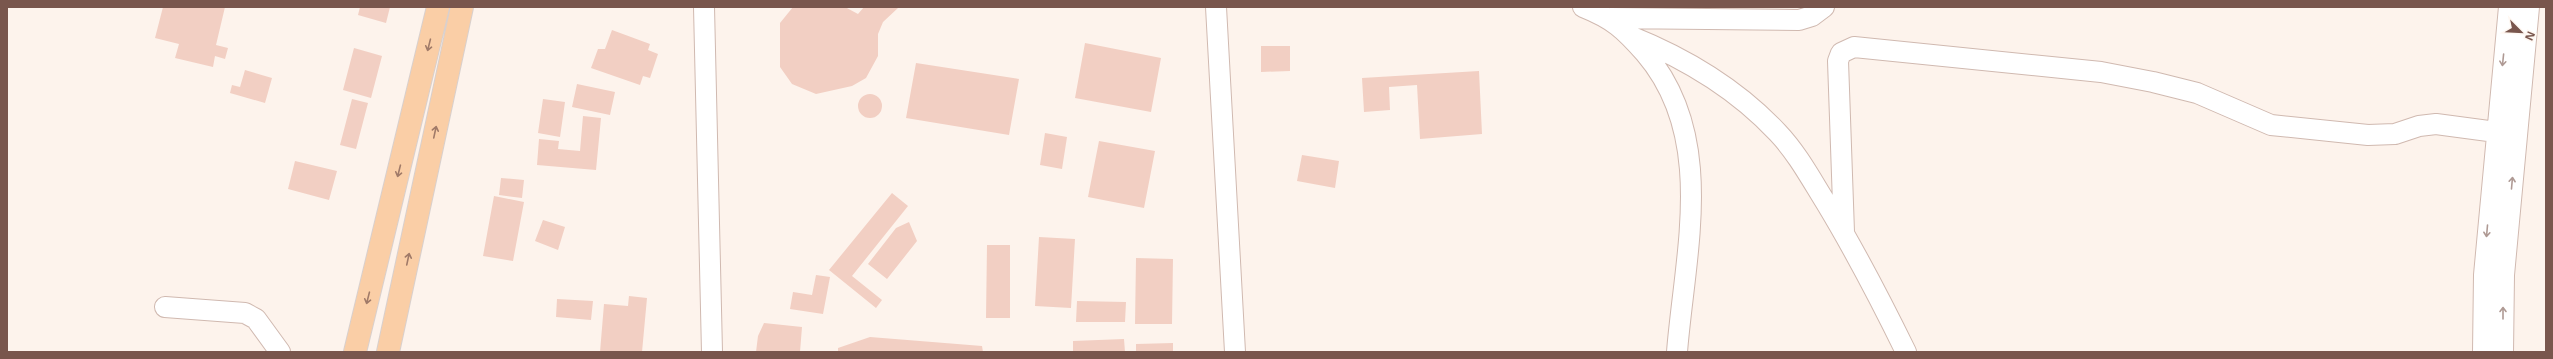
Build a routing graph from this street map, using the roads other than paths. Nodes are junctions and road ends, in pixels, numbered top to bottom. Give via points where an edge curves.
1 (438, 7) edge
2 (462, 7) edge
3 (704, 7) edge
4 (1216, 7) edge
5 (1583, 7) edge
6 (1824, 7) edge
7 (2509, 7) edge
8 (2530, 7) edge
9 (1610, 18) junction
10 (1630, 36) junction
11 (2496, 132) junction
12 (1844, 232) junction
13 (165, 307) dead end
14 (280, 352) edge
15 (355, 352) edge
16 (388, 352) edge
17 (712, 352) edge
18 (1235, 352) edge
19 (1677, 352) edge
20 (1906, 352) edge
21 (2483, 352) edge
22 (2503, 352) edge

1 -> 15 main road
16 -> 2 main road
3 - 17 street
4 - 18 street
5 - 9 street
6 - 9 street via 1812,16 1799,20
7 -> 11 street
22 -> 8 street via 2504,275
9 - 10 street
10 - 12 street via 1668,51 1709,75 1749,105 1779,134 1805,168
10 - 19 street via 1659,69 1677,102 1688,142 1692,197
11 - 12 street via 2436,124 2419,126 2395,134 2368,135 2271,125 2197,94 2101,72 1854,47 1841,53 1838,61
11 -> 21 street via 2484,275
12 - 20 street
13 - 14 street via 245,312 256,319

